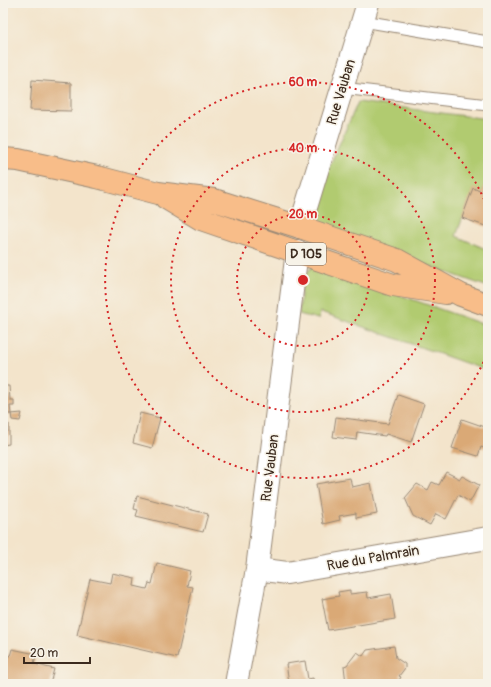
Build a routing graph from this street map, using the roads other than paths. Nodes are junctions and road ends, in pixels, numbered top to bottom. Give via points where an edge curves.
1 (365, 12) edge
2 (488, 42) edge
3 (342, 88) junction
4 (488, 104) edge
5 (3, 159) edge
6 (158, 193) junction
7 (300, 226) junction
8 (297, 251) junction
9 (460, 295) junction
10 (488, 305) edge
11 (488, 538) edge
12 (257, 569) junction
13 (236, 684) edge

1 - 2 lane
1 - 3 street, Rue Vauban
3 - 4 lane
3 - 7 street, Rue Vauban
5 - 6 main road, D 105 via 97,177
6 - 7 main road, D 105 via 214,200
6 - 8 main road, D 105 via 201,219
7 - 9 main road, D 105 via 397,260
8 - 9 main road, D 105 via 393,285
8 - 12 street, Rue Vauban
9 - 10 main road, D 105
11 - 12 street, Rue du Palmrain via 287,573
12 - 13 street, Rue Vauban

